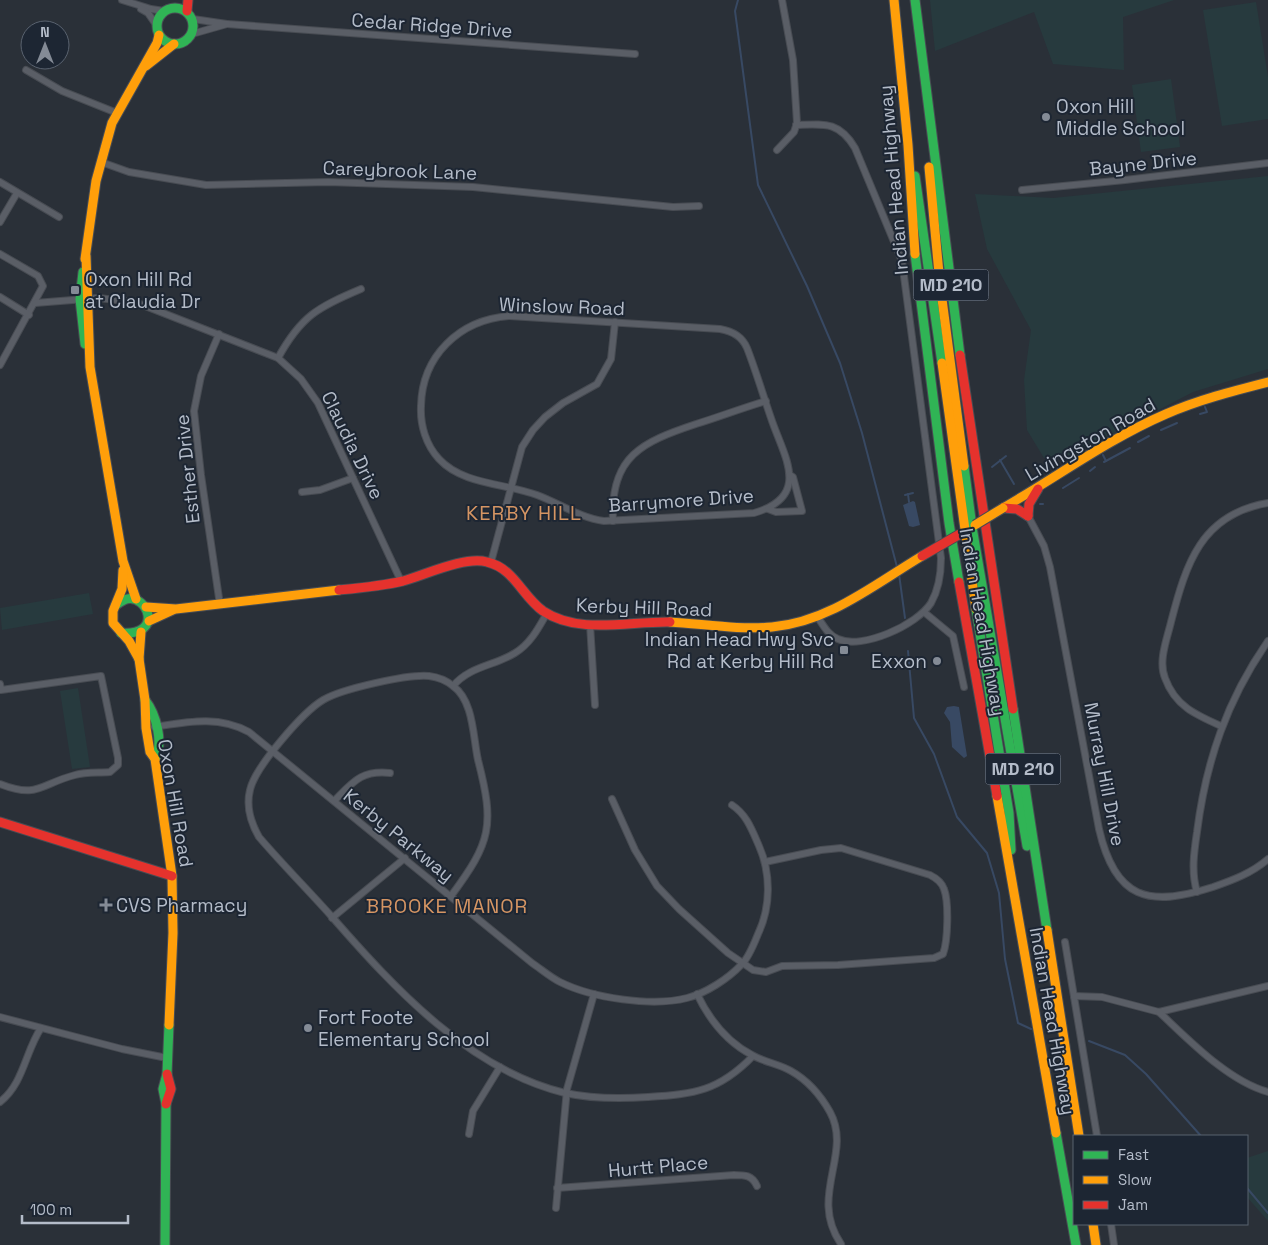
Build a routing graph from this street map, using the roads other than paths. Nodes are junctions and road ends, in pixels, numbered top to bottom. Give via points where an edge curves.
1 (122, 0) edge
2 (178, 0) edge
3 (188, 0) edge
4 (782, 0) edge
5 (894, 0) edge
6 (915, 0) edge
7 (136, 5) junction
8 (167, 10) junction
9 (186, 11) junction
10 (193, 19) junction
11 (227, 24) junction
12 (158, 30) junction
13 (192, 34) junction
14 (174, 44) junction
15 (635, 54) dead end
16 (143, 68) junction
17 (26, 70) dead end
18 (924, 72) junction
19 (117, 113) junction
20 (796, 126) junction
21 (908, 145) junction
22 (777, 150) dead end
23 (101, 162) junction
24 (1268, 163) edge
25 (0, 182) edge
26 (1022, 190) dead end
27 (17, 192) junction
28 (699, 206) dead end
29 (59, 217) dead end
30 (0, 222) edge
31 (0, 254) edge
32 (361, 289) dead end
33 (0, 297) edge
34 (84, 298) junction
35 (35, 303) junction
36 (29, 315) junction
37 (615, 322) junction
38 (219, 334) junction
39 (278, 358) junction
40 (0, 365) edge
41 (1268, 382) edge
42 (766, 401) junction
43 (790, 475) junction
44 (352, 478) junction
45 (1040, 486) junction
46 (510, 488) junction
47 (302, 492) dead end
48 (1268, 503) edge
49 (1003, 508) junction
50 (768, 509) junction
51 (802, 511) joint
52 (1028, 516) junction
53 (613, 521) junction
54 (968, 529) junction
55 (123, 561) junction
56 (491, 562) junction
57 (401, 581) junction
58 (136, 599) junction
59 (116, 605) junction
60 (220, 605) junction
61 (146, 607) junction
62 (176, 609) junction
63 (924, 612) junction
64 (547, 613) junction
65 (818, 616) junction
66 (149, 621) junction
67 (590, 624) junction
68 (121, 632) junction
69 (142, 632) junction
70 (1268, 641) edge
71 (139, 659) junction
72 (453, 686) junction
73 (1, 687) edge
74 (964, 687) dead end
75 (145, 700) junction
76 (595, 705) dead end
77 (155, 726) junction
78 (1221, 726) junction
79 (146, 728) junction
80 (274, 751) junction
81 (155, 759) junction
82 (390, 773) dead end
83 (0, 784) edge
84 (612, 799) dead end
85 (334, 800) junction
86 (732, 805) dead end
87 (0, 822) edge
88 (405, 858) junction
89 (1268, 859) edge
90 (765, 862) junction
91 (172, 876) junction
92 (1012, 891) junction
93 (1197, 892) junction
94 (451, 896) junction
95 (332, 918) junction
96 (1065, 942) dead end
97 (743, 964) junction
98 (1053, 970) junction
99 (1268, 986) edge
100 (594, 994) junction
101 (697, 994) junction
102 (1074, 996) junction
103 (1159, 1012) junction
104 (0, 1016) edge
105 (41, 1028) junction
106 (753, 1056) junction
107 (167, 1058) junction
108 (500, 1067) junction
109 (1268, 1092) edge
110 (566, 1093) junction
111 (0, 1102) edge
112 (469, 1134) dead end
113 (1079, 1135) edge
114 (1097, 1135) edge
115 (756, 1186) dead end
116 (557, 1188) junction
117 (556, 1208) dead end
118 (1093, 1225) edge
119 (1111, 1225) edge
120 (841, 1244) dead end
121 (165, 1245) edge
122 (1076, 1245) edge
123 (1096, 1245) edge
124 (1114, 1245) edge

1 - 7 street
2 - 8 main road
3 - 9 main road
4 - 20 street via 793,60
5 - 21 main road, Indian Head Highway / MD 210
6 - 18 main road, Indian Head Highway / MD 210
7 - 8 street
7 - 12 street via 148,13
8 - 9 main road via 175,7
8 - 12 main road via 158,20
9 - 10 main road
10 - 11 street, Cedar Ridge Drive
10 - 13 main road
11 - 13 street, Cedar Ridge Drive
11 - 15 street, Cedar Ridge Drive
12 - 14 main road via 165,41
12 - 16 main road via 158,43
13 - 14 main road via 181,43
14 - 16 main road
16 - 19 main road
17 - 19 street via 62,91
18 - 54 main road via 930,191
18 - 98 main road, Indian Head Highway / MD 210 via 964,390
19 - 23 main road
20 - 22 street
20 - 63 street via 824,124 840,129 846,135 855,148 899,250 941,558 937,591
21 - 54 main road via 919,191
21 - 92 main road, Indian Head Highway / MD 210 via 915,261 932,403 949,523
23 - 28 street, Careybrook Lane via 129,172 206,185 328,182 473,187 673,207
23 - 34 main road via 86,256
24 - 26 street, Bayne Drive
25 - 27 street
27 - 29 street
27 - 30 street
31 - 35 street via 38,276 43,286
32 - 39 street via 312,313 292,335
33 - 36 street
34 - 35 street, Claudia Drive
34 - 38 street, Claudia Drive via 128,300
34 - 55 main road via 81,325
35 - 36 street
36 - 40 street
37 - 42 street, Winslow Road via 720,329 736,334 747,348
37 - 46 street via 612,354 602,375 596,384 563,402 532,430 522,447
37 - 46 street, Winslow Road via 521,316 491,318 456,334 431,364 422,388 421,415 424,432 434,454 448,468 460,474
38 - 39 street, Claudia Drive
38 - 60 street, Esther Drive via 197,388 194,421
39 - 44 street, Claudia Drive via 313,395
41 - 45 main road, Livingston Road via 1207,398 1153,420
42 - 43 street, Winslow Road via 782,442
42 - 53 street via 662,436 640,447 623,468 615,488
43 - 50 street, Barrymore Drive via 782,496
43 - 51 street, Winslow Road
44 - 47 street via 320,490
44 - 57 street, Claudia Drive
45 - 49 main road, Livingston Road
45 - 52 main road via 1029,504
46 - 53 street, Barrymore Drive via 592,518
46 - 56 street
48 - 78 street via 1226,518 1200,542 1185,574 1167,638 1163,670 1171,692 1189,711
49 - 52 main road via 1017,509
49 - 54 main road, Livingston Road, bridge
50 - 51 street, Barrymore Drive via 776,512
50 - 53 street, Barrymore Drive via 739,514
52 - 93 street, Murray Hill Drive via 1044,546 1050,567 1107,860 1122,880 1146,895 1169,898
54 - 65 main road, Kerby Hill Road, bridge
54 - 92 main road via 1009,813
54 - 98 main road
55 - 58 main road
55 - 59 main road via 122,590
56 - 57 main road via 470,561
56 - 64 main road, Kerby Hill Road via 507,571
57 - 60 main road
58 - 59 main road via 129,598
58 - 61 main road
59 - 68 main road via 112,617
60 - 62 main road
61 - 62 main road
61 - 66 main road
62 - 66 main road
63 - 65 street via 903,626 856,642 835,638
63 - 74 street via 953,636
64 - 67 main road, Kerby Hill Road via 567,621
64 - 72 street via 522,648 476,668
65 - 67 main road, Kerby Hill Road via 773,627 667,622
66 - 69 main road
67 - 76 street
68 - 69 main road via 132,635
68 - 71 main road, Oxon Hill Road
69 - 71 main road, Oxon Hill Road
70 - 78 street
71 - 75 main road, Oxon Hill Road
72 - 80 street via 434,677 421,676 339,693 312,707
72 - 94 street via 469,713 488,823 477,858
73 - 83 street via 101,676 118,765 110,772 81,773 39,790 22,791
75 - 77 main road via 150,705
75 - 79 main road, Oxon Hill Road
77 - 79 street, Kerby Parkway
77 - 80 street, Kerby Parkway via 217,721 242,728
77 - 81 main road via 160,752
78 - 93 street via 1200,806 1193,880
79 - 81 main road, Oxon Hill Road via 150,752
80 - 85 street, Kerby Parkway
80 - 95 street via 251,788 249,798 253,824 259,837
81 - 91 main road, Oxon Hill Road
82 - 85 street via 362,775
84 - 97 street via 635,850 657,886
85 - 88 street, Kerby Parkway
86 - 90 street, Kerby Parkway via 747,820
87 - 91 main road
88 - 94 street, Kerby Parkway
88 - 95 street
89 - 93 street, Murray Hill Drive via 1247,874
90 - 97 street, Kerby Parkway via 765,914
90 - 97 street via 841,848 930,875 942,884 946,894 946,941 942,955 936,958 782,966 766,972 755,971
91 - 107 main road, Oxon Hill Road via 174,933
92 - 122 main road, Indian Head Highway / MD 210
94 - 100 street, Kerby Parkway via 541,970 560,982
95 - 108 street via 403,995 433,1022
96 - 102 street
97 - 101 street, Kerby Parkway
98 - 113 main road, Indian Head Highway / MD 210
99 - 103 street
100 - 101 street, Kerby Parkway via 663,1001
100 - 110 street
101 - 106 street via 718,1028
102 - 103 street via 1102,997
102 - 114 street
103 - 109 street via 1235,1076 1254,1088
104 - 105 street
105 - 107 street
105 - 111 street via 31,1045 22,1073
106 - 110 street via 722,1083 696,1091 617,1099
106 - 120 street via 802,1078 831,1114 835,1148 827,1207 830,1226
107 - 121 main road, Oxon Hill Road via 167,1074 162,1086 166,1104
108 - 110 street
108 - 112 street via 473,1111
110 - 116 street
115 - 116 street, Hurtt Place via 748,1176 734,1175
116 - 117 street
118 - 123 main road
119 - 124 street

